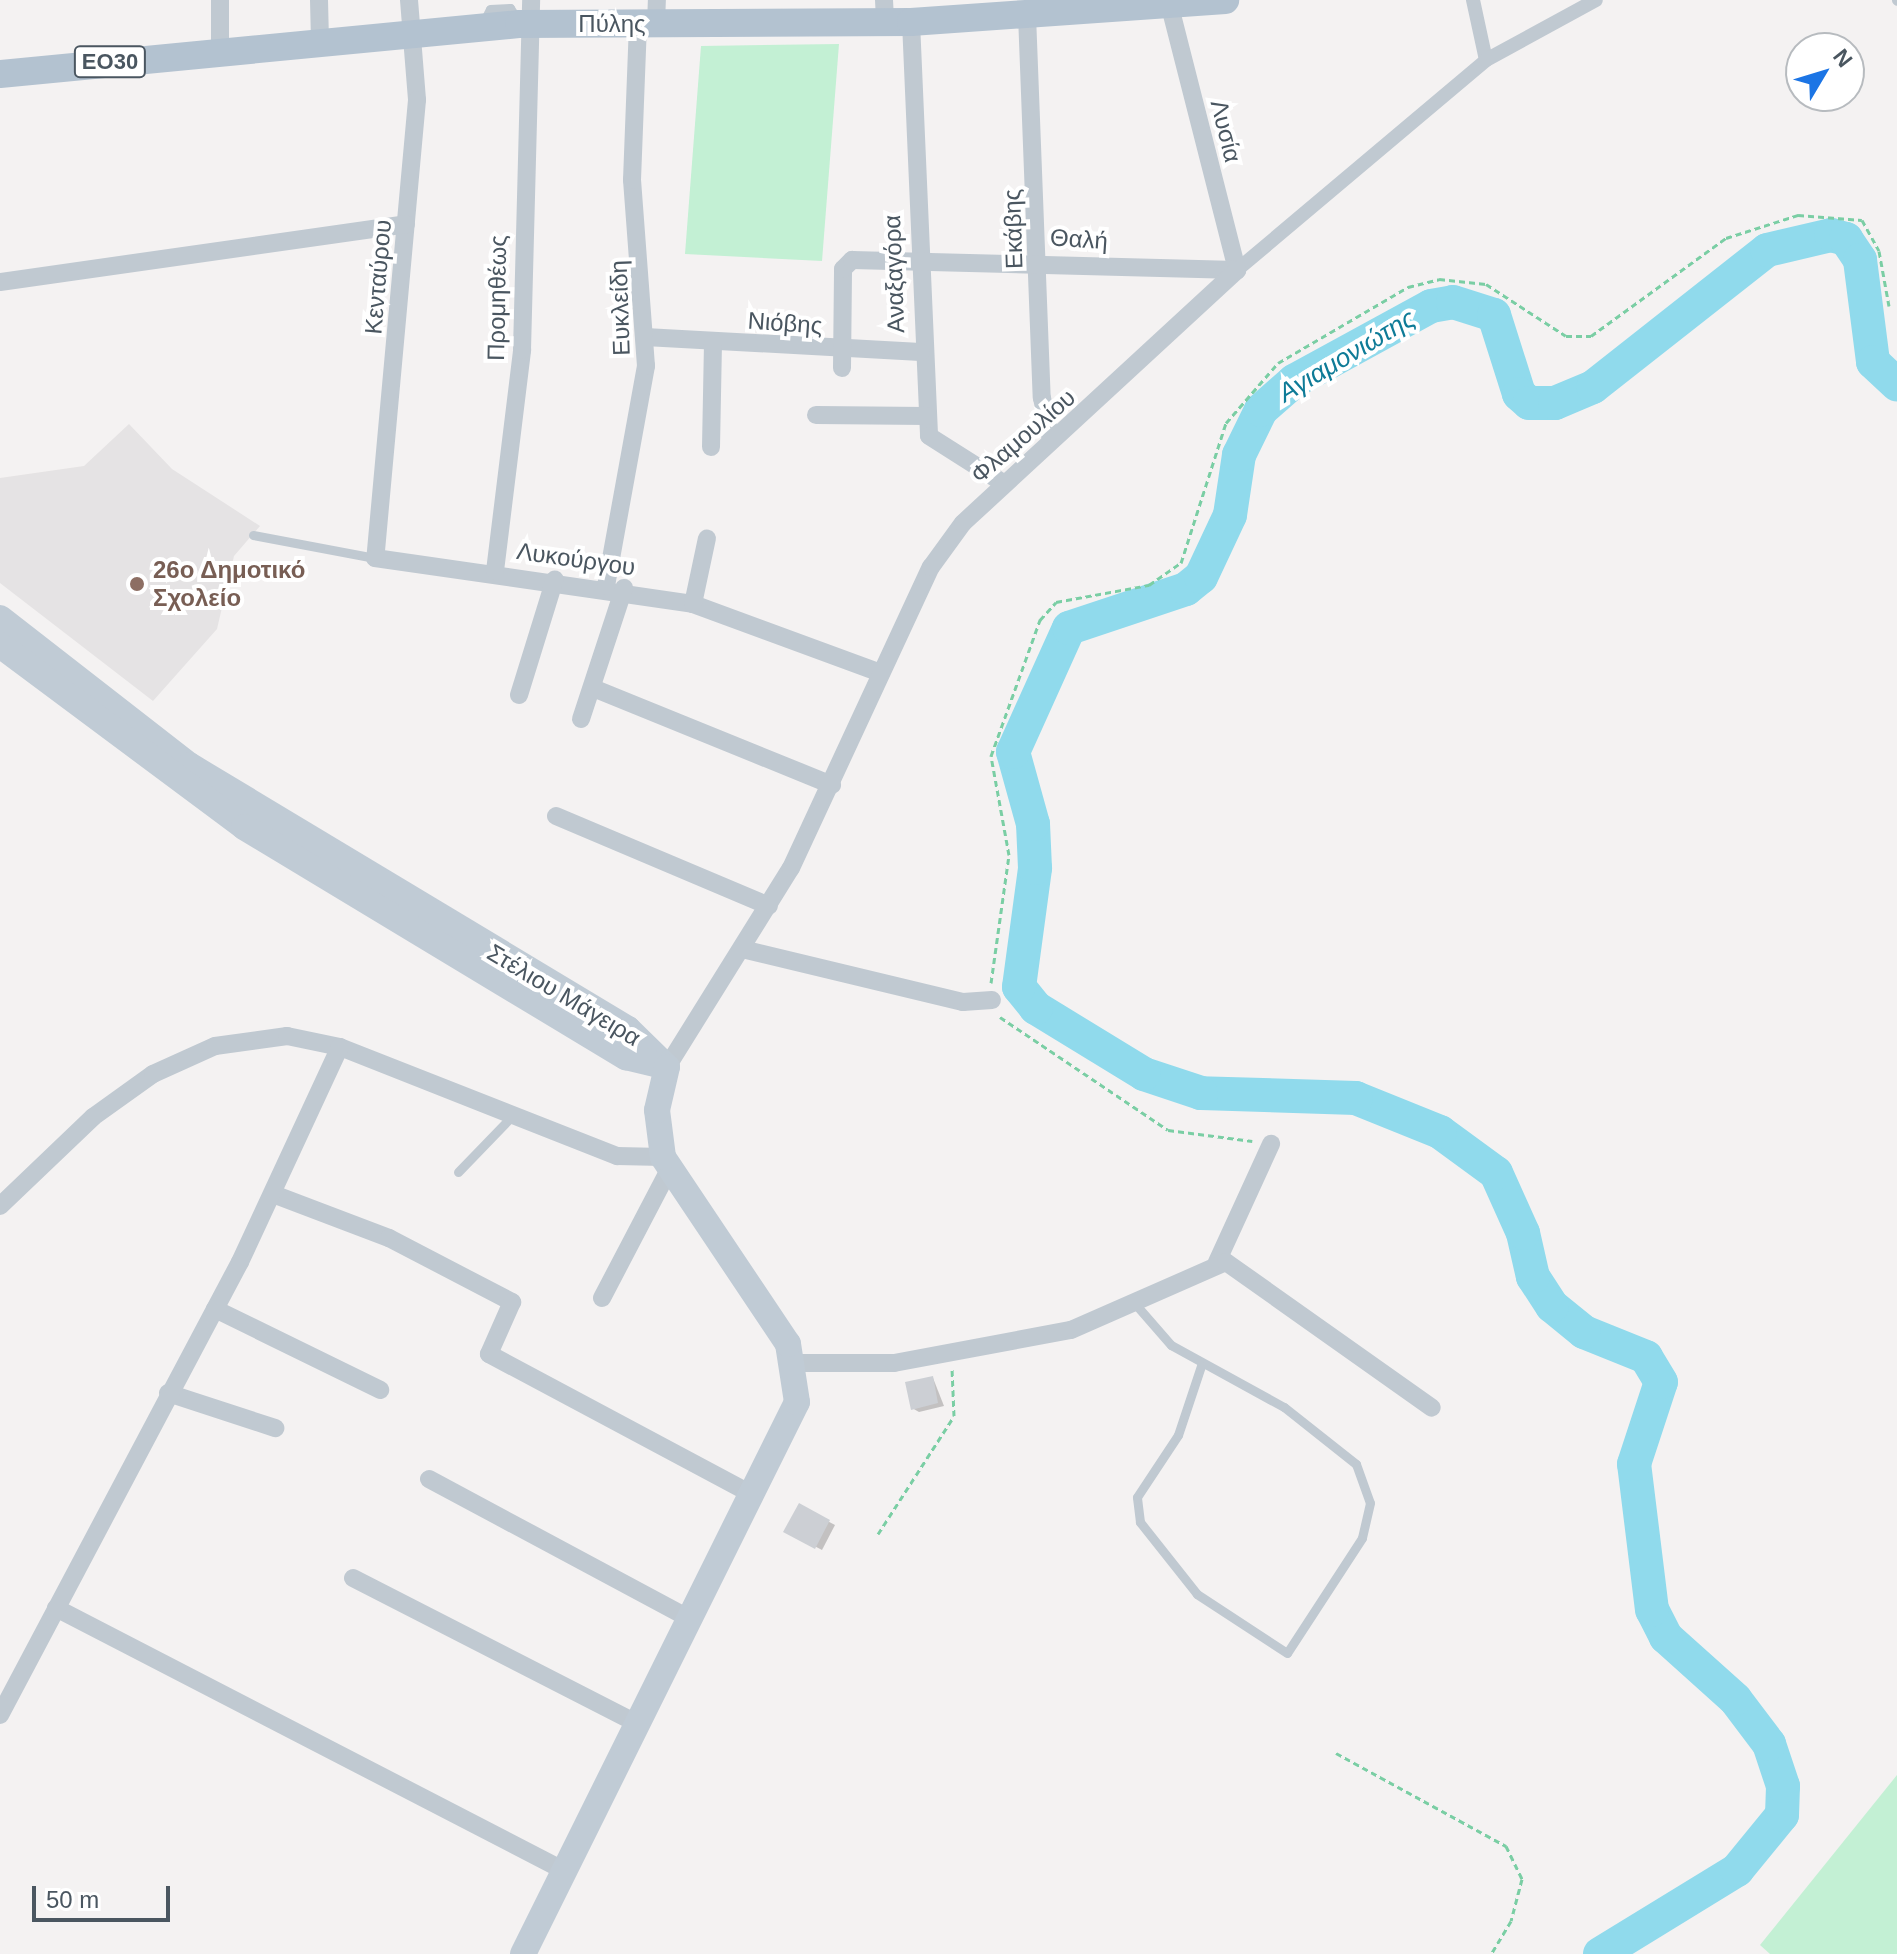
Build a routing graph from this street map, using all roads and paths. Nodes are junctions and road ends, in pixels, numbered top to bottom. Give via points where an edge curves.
1 (220, 0) edge
2 (319, 0) edge
3 (409, 0) edge
4 (1223, 0) edge
5 (1473, 0) edge
6 (1596, 0) edge
7 (1169, 3) junction
8 (893, 15) edge
9 (1027, 15) junction
10 (526, 16) edge
11 (650, 16) edge
12 (413, 31) junction
13 (320, 40) junction
14 (220, 50) junction
15 (1486, 60) junction
16 (0, 74) edge
17 (406, 224) junction
18 (917, 258) junction
19 (1039, 260) junction
20 (1237, 270) junction
21 (0, 282) edge
22 (1889, 306) dead end
23 (645, 337) junction
24 (713, 343) junction
25 (921, 352) junction
26 (842, 359) junction
27 (816, 415) dead end
28 (927, 416) junction
29 (1051, 440) junction
30 (711, 447) dead end
31 (1003, 483) junction
32 (253, 535) dead end
33 (707, 538) dead end
34 (375, 558) junction
35 (495, 571) junction
36 (555, 579) junction
37 (615, 587) junction
38 (693, 604) junction
39 (0, 618) edge
40 (0, 645) edge
41 (881, 673) junction
42 (593, 688) junction
43 (519, 695) dead end
44 (581, 719) dead end
45 (832, 785) junction
46 (556, 816) dead end
47 (769, 906) junction
48 (742, 949) junction
49 (992, 1000) junction
50 (340, 1047) junction
51 (667, 1067) junction
52 (512, 1116) junction
53 (1271, 1144) joint
54 (666, 1164) junction
55 (458, 1172) dead end
56 (273, 1194) junction
57 (0, 1206) edge
58 (1217, 1262) junction
59 (602, 1298) dead end
60 (1137, 1306) junction
61 (215, 1309) junction
62 (950, 1354) junction
63 (795, 1363) junction
64 (1201, 1366) junction
65 (380, 1390) dead end
66 (168, 1393) junction
67 (1432, 1408) dead end
68 (275, 1428) dead end
69 (429, 1479) dead end
70 (751, 1494) junction
71 (878, 1534) dead end
72 (353, 1578) dead end
73 (56, 1608) junction
74 (688, 1618) junction
75 (0, 1715) edge
76 (635, 1722) junction
77 (1336, 1753) dead end
78 (563, 1870) junction
79 (523, 1954) edge
80 (1491, 1954) edge

1 - 14 street
2 - 13 street
3 - 12 street, Κενταύρου
4 - 7 main road, Πύλης / ΕΟ30
5 - 15 street
6 - 15 street, Φλαμουλίου
7 - 9 main road, Πύλης / ΕΟ30
7 - 20 street, Λυσία
8 - 9 main road, Πύλης / ΕΟ30
8 - 11 main road, Πύλης / ΕΟ30
8 - 18 street, Αναξαγόρα
9 - 19 street, Εκάβης
10 - 11 main road, Πύλης / ΕΟ30
10 - 12 main road, Πύλης / ΕΟ30 via 481,27
10 - 35 street, Προμηθέως via 522,350
11 - 23 street, Ευκλείδη via 632,180
12 - 13 main road, Πύλης / ΕΟ30
12 - 17 street, Κενταύρου via 417,100
13 - 14 main road, Πύλης / ΕΟ30
14 - 16 main road, Πύλης / ΕΟ30
15 - 20 street, Φλαμουλίου
17 - 21 street
17 - 34 street, Κενταύρου
18 - 19 street, Θαλή
18 - 25 street, Αναξαγόρα
18 - 26 street, Θαλή via 846,262
19 - 20 street, Θαλή
19 - 29 street, Εκάβης via 1042,398
20 - 29 street, Φλαμουλίου
22 - 49 path via 1879,251 1862,220 1798,215 1726,238 1591,336 1566,336 1486,284 1439,279 1408,287 1278,363 1226,423 1181,563 1149,585 1056,602 1040,620 991,756 1009,855 990,971
23 - 24 street, Νιόβης
23 - 37 street, Ευκλείδη via 639,427
24 - 26 street, Νιόβης
24 - 30 street
25 - 26 street, Νιόβης
25 - 28 street, Αναξαγόρα
27 - 28 street
28 - 31 street, Αναξαγόρα via 937,446
29 - 31 street, Φλαμουλίου
31 - 41 street, Φλαμουλίου via 931,567
32 - 34 lane, Λυκούργου
33 - 38 street
34 - 35 street, Λυκούργου
35 - 36 street, Λυκούργου
36 - 37 street, Λυκούργου
36 - 43 street
37 - 38 street, Λυκούργου
37 - 42 street, Ευκλείδη
38 - 41 street, Λυκούργου
39 - 51 main road, Στέλιου Μάγειρα via 189,765 628,1029
40 - 51 main road, Στέλιου Μάγειρα via 244,827 626,1057
41 - 45 street, Φλαμουλίου
42 - 44 street, Ευκλείδη
42 - 45 street
45 - 47 street, Φλαμουλίου
46 - 47 street
47 - 48 street, Φλαμουλίου
48 - 49 street via 963,1002
48 - 51 street, Φλαμουλίου
49 - 53 path via 1007,1027 1168,1130
50 - 52 street
50 - 56 street
50 - 57 street via 287,1036 234,1041 183,1059 93,1117
51 - 54 main road via 657,1110
52 - 54 street via 617,1156
52 - 55 lane
53 - 58 street
54 - 59 street
54 - 63 main road
56 - 61 street
56 - 70 street via 389,1238 512,1302 489,1354
58 - 60 street
58 - 67 street via 1235,1264
60 - 62 street via 1071,1330
60 - 64 lane via 1171,1345
61 - 65 street
61 - 66 street
62 - 63 street via 874,1365
62 - 71 path via 954,1416
63 - 70 main road via 797,1402
64 - 64 lane via 1328,1437 1356,1464 1370,1503 1362,1538 1287,1653 1197,1594 1140,1522 1137,1497 1178,1435
66 - 68 street
66 - 73 street
69 - 74 street
70 - 74 main road
72 - 76 street
73 - 75 street
73 - 78 street
74 - 76 main road
76 - 78 main road
77 - 80 path via 1506,1846 1522,1879 1511,1921
78 - 79 main road

